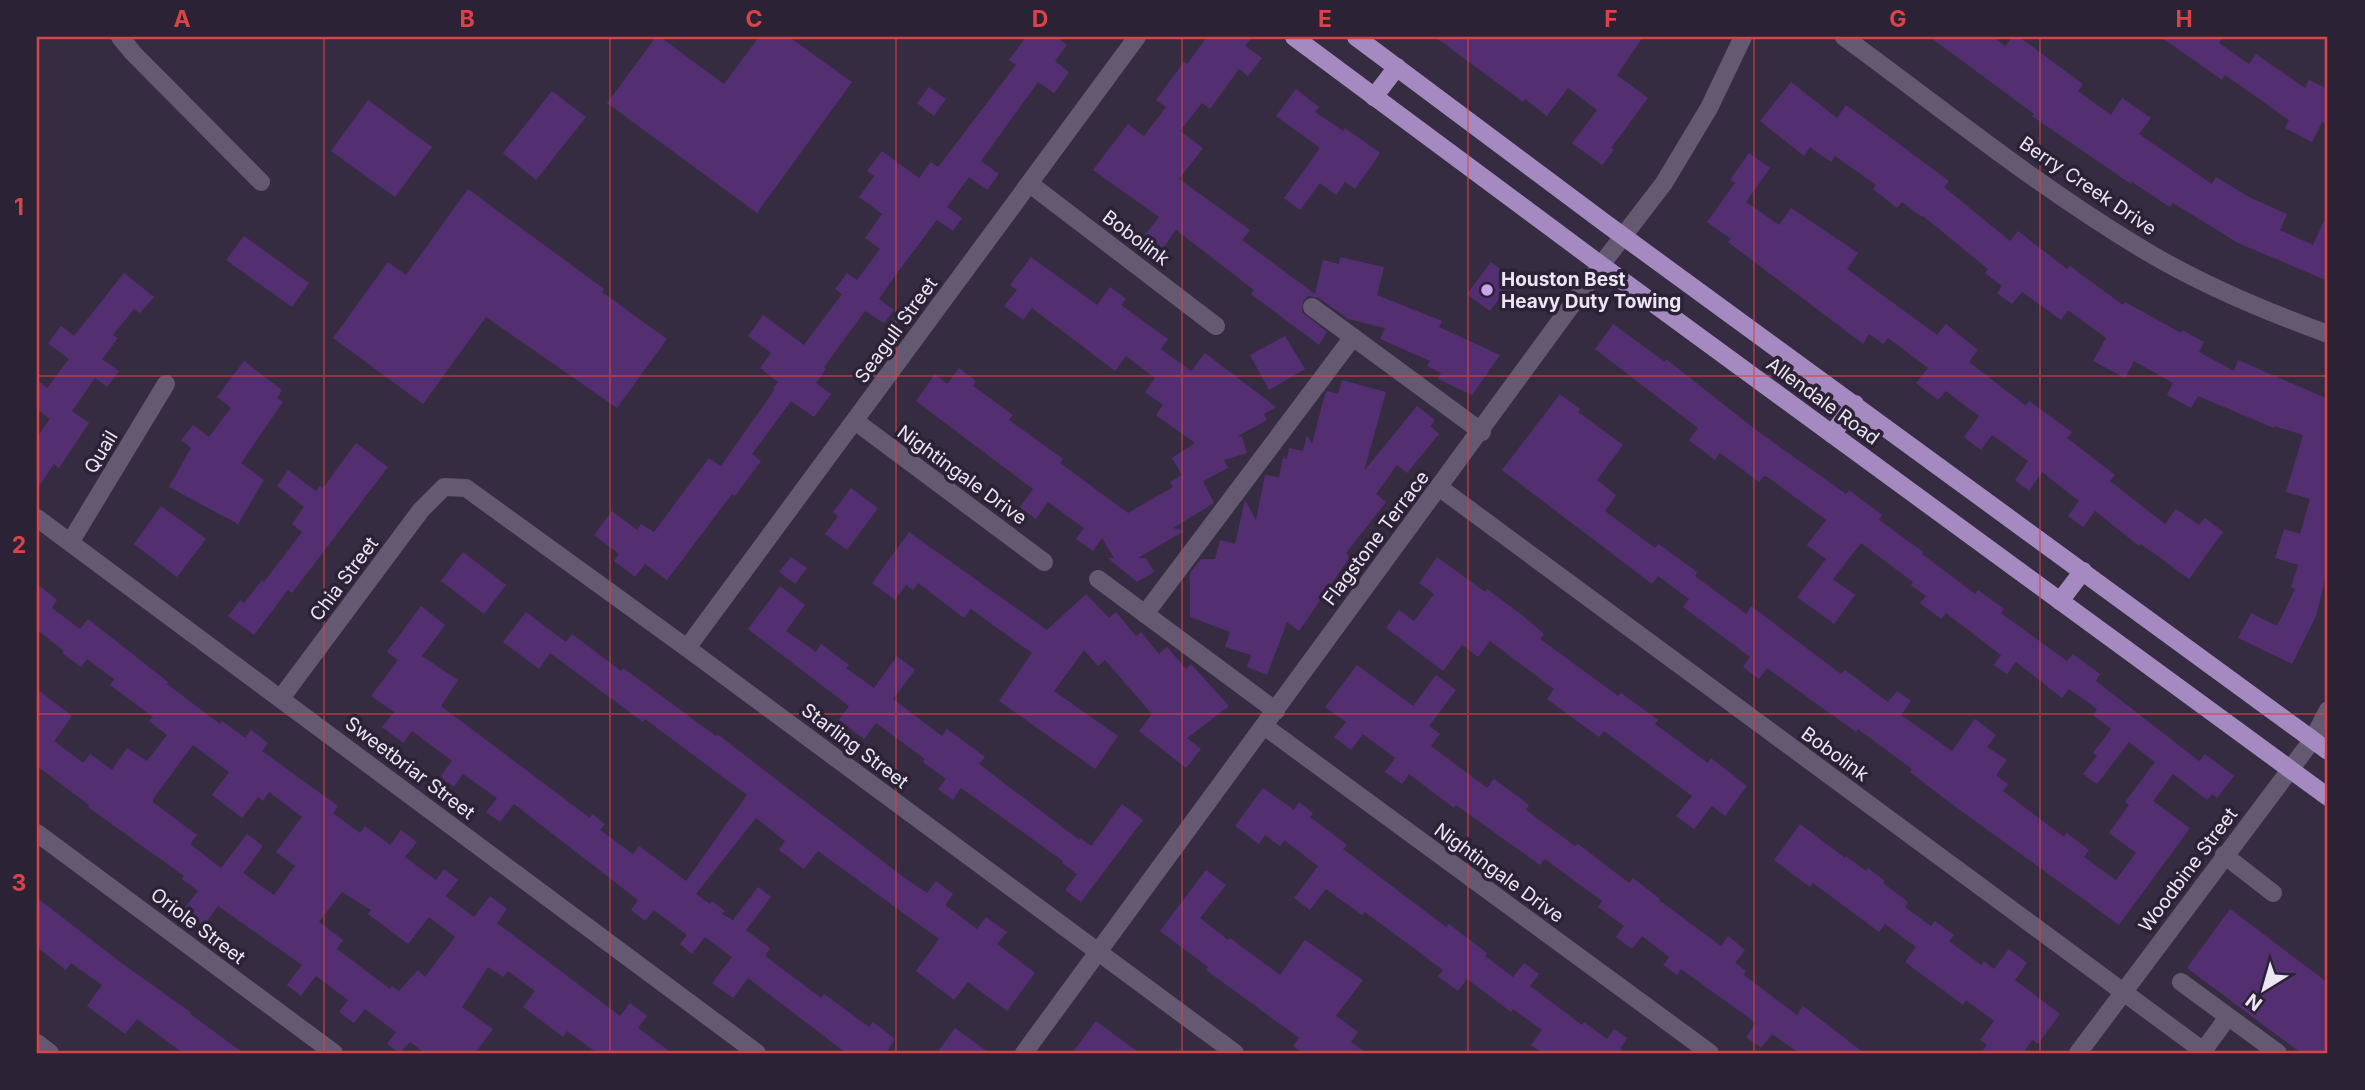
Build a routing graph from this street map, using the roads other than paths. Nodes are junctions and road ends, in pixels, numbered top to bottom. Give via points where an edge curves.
1 (120, 37) edge
2 (1137, 37) edge
3 (1293, 37) edge
4 (1356, 37) edge
5 (1743, 37) edge
6 (1844, 37) edge
7 (1397, 67) junction
8 (1374, 97) junction
9 (261, 182) dead end
10 (1030, 184) junction
11 (1623, 236) junction
12 (1601, 265) junction
13 (1312, 307) dead end
14 (1216, 326) dead end
15 (2328, 334) edge
16 (1353, 337) junction
17 (166, 384) dead end
18 (1855, 404) junction
19 (855, 421) junction
20 (1482, 432) junction
21 (1832, 434) junction
22 (444, 487) joint
23 (1440, 488) junction
24 (37, 518) edge
25 (71, 541) junction
26 (1044, 562) dead end
27 (2083, 572) junction
28 (1098, 579) dead end
29 (2060, 601) junction
30 (1145, 614) junction
31 (687, 648) junction
32 (281, 698) junction
33 (2328, 710) edge
34 (1276, 711) junction
35 (1264, 726) junction
36 (2312, 739) junction
37 (2328, 751) edge
38 (2290, 769) junction
39 (2328, 797) edge
40 (37, 833) edge
41 (2224, 855) junction
42 (2273, 893) dead end
43 (1099, 953) junction
44 (2181, 982) dead end
45 (2123, 992) junction
46 (2228, 1017) junction
47 (37, 1043) edge
48 (2204, 1052) edge
49 (50, 1053) edge
50 (334, 1053) edge
51 (757, 1053) edge
52 (1024, 1053) edge
53 (1235, 1053) edge
54 (1710, 1053) edge
55 (2078, 1053) edge
56 (2278, 1053) edge

1 - 9 street
2 - 10 street, Seagull Street
3 - 8 main road, Allendale Road
4 - 7 main road, Allendale Road
5 - 11 street, Flagstone Terrace via 1689,143
6 - 15 street, Berry Creek Drive via 2078,209 2151,254 2225,292
7 - 8 main road
7 - 11 main road, Allendale Road
8 - 12 main road, Allendale Road
10 - 14 street, Bobolink
10 - 19 street, Seagull Street
11 - 12 street, Flagstone Terrace
11 - 18 main road, Allendale Road
12 - 20 street, Flagstone Terrace
12 - 21 main road, Allendale Road
13 - 16 street
16 - 20 street
16 - 30 street
17 - 25 street, Quail
18 - 21 main road
18 - 27 main road, Allendale Road
19 - 26 street, Nightingale Drive
19 - 31 street, Seagull Street
20 - 23 street, Flagstone Terrace
21 - 29 main road, Allendale Road
22 - 31 street, Starling Street via 466,488
22 - 32 street, Chia Street via 421,510
23 - 34 street, Flagstone Terrace
23 - 45 street, Bobolink
24 - 25 street, Sweetbriar Street
25 - 32 street, Sweetbriar Street
27 - 29 main road
27 - 36 main road, Allendale Road
28 - 30 street
29 - 38 main road, Allendale Road
30 - 34 street
31 - 43 street, Starling Street
32 - 51 street, Sweetbriar Street
33 - 36 street, Woodbine Street
34 - 35 street, Flagstone Terrace
35 - 43 street, Flagstone Terrace
35 - 54 street, Nightingale Drive
36 - 37 main road, Allendale Road
36 - 38 street, Woodbine Street
38 - 39 main road, Allendale Road
38 - 41 street, Woodbine Street
40 - 50 street, Oriole Street
41 - 42 street
41 - 45 street, Woodbine Street
43 - 52 street, Flagstone Terrace
43 - 53 street, Starling Street
44 - 46 street
45 - 48 street, Bobolink
45 - 55 street, Woodbine Street
46 - 48 street
46 - 56 street
47 - 49 street

